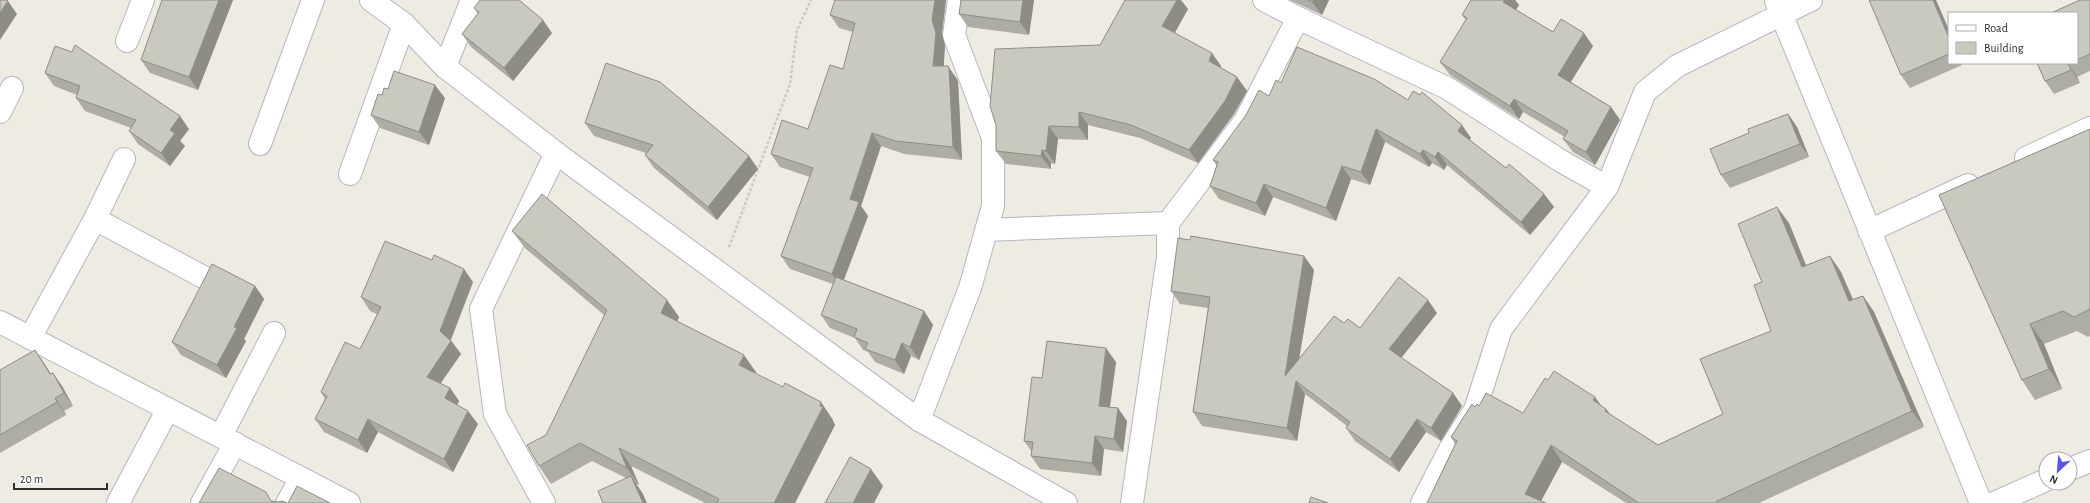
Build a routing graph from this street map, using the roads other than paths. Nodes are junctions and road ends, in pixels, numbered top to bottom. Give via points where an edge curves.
1 (143, 0) edge
2 (313, 0) edge
3 (371, 0) edge
4 (472, 0) edge
5 (959, 0) edge
6 (1264, 0) edge
7 (1811, 0) edge
8 (1778, 7) edge
9 (1298, 18) junction
10 (404, 24) junction
11 (128, 42) dead end
12 (445, 67) junction
13 (12, 88) dead end
14 (0, 112) edge
15 (2090, 128) edge
16 (260, 144) dead end
17 (556, 153) junction
18 (124, 158) dead end
19 (2004, 168) edge
20 (350, 174) dead end
21 (1983, 178) edge
22 (1607, 187) junction
23 (95, 218) junction
24 (1168, 223) junction
25 (986, 230) junction
26 (1869, 231) junction
27 (207, 279) edge
28 (0, 322) edge
29 (274, 333) dead end
30 (30, 338) junction
31 (168, 409) junction
32 (919, 420) junction
33 (228, 440) junction
34 (2090, 460) edge
35 (2078, 465) edge
36 (301, 478) junction
37 (2038, 484) edge
38 (534, 497) edge
39 (118, 503) edge
40 (202, 503) edge
41 (287, 503) edge
42 (349, 503) edge
43 (1066, 503) edge
44 (1132, 503) edge
45 (1422, 503) edge
46 (1981, 503) edge
47 (1994, 503) edge

1 - 11 street
2 - 16 street
3 - 10 street
4 - 12 street
5 - 25 street via 954,35 993,138 993,206
6 - 9 street
7 - 8 street
8 - 22 street via 1677,66 1645,92
8 - 26 street
9 - 22 street via 1446,88
9 - 24 street via 1245,121
10 - 12 street
10 - 20 street
12 - 17 street
13 - 14 street
15 - 19 street
17 - 32 street
17 - 38 street via 481,309 495,414
18 - 23 street
21 - 26 street
22 - 45 street via 1501,329 1475,410 1450,449
23 - 27 street
23 - 30 street
24 - 25 street
24 - 44 street via 1168,257
25 - 32 street via 970,288
26 - 46 street
28 - 30 street
29 - 33 street
30 - 31 street
31 - 33 street
31 - 39 street
32 - 43 street
33 - 36 street
33 - 40 street
34 - 35 street
36 - 41 street
36 - 42 street
37 - 47 street

